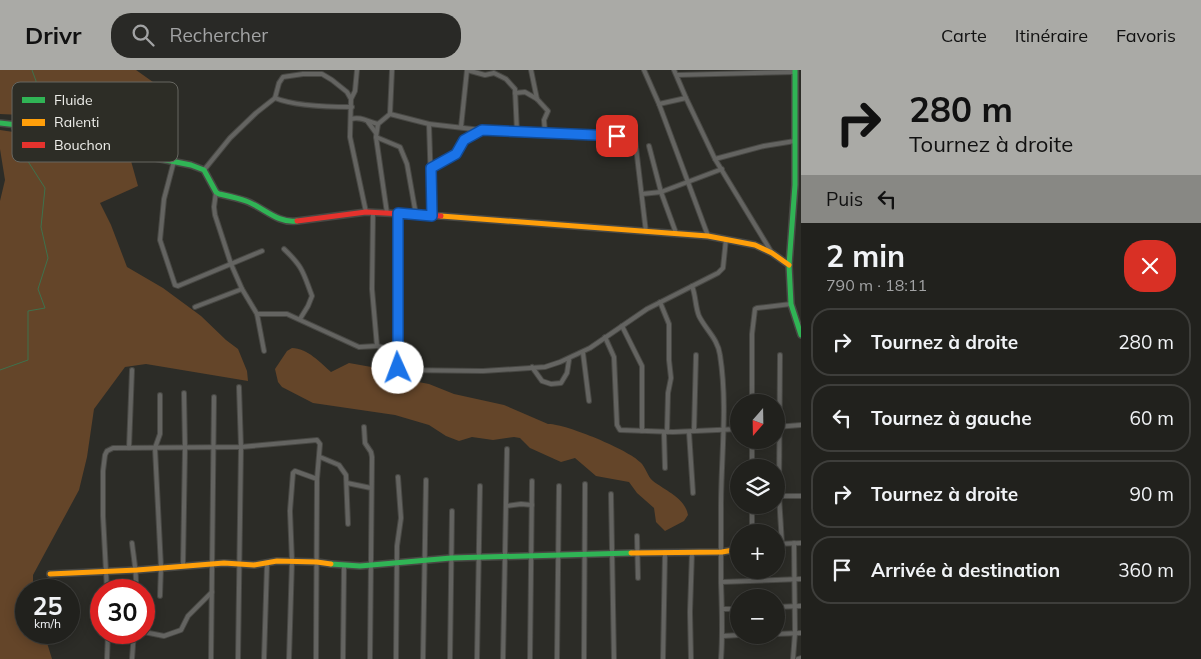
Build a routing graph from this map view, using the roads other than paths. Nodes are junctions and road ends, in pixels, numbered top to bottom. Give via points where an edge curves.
1 (357, 70) edge
2 (392, 70) edge
3 (467, 70) edge
4 (531, 70) edge
5 (644, 70) edge
6 (674, 70) edge
7 (795, 71) edge
8 (322, 72) edge
9 (746, 72) edge
10 (677, 75) junction
11 (801, 78) edge
12 (794, 80) junction
13 (355, 90) junction
14 (347, 92) junction
15 (515, 93) junction
16 (275, 98) junction
17 (351, 98) junction
18 (686, 98) junction
19 (537, 99) junction
20 (659, 104) junction
21 (344, 107) junction
22 (352, 107) junction
23 (390, 114) junction
24 (350, 117) junction
25 (368, 122) junction
26 (378, 124) junction
27 (429, 124) junction
28 (462, 127) junction
29 (482, 130) junction
30 (517, 132) junction
31 (545, 132) junction
32 (376, 135) junction
33 (795, 141) junction
34 (649, 146) dead end
35 (715, 159) junction
36 (174, 162) edge
37 (178, 162) edge
38 (431, 168) junction
39 (722, 169) junction
40 (204, 170) junction
41 (688, 181) junction
42 (801, 182) edge
43 (795, 186) junction
44 (216, 192) junction
45 (661, 192) junction
46 (642, 194) junction
47 (370, 212) junction
48 (387, 213) junction
49 (398, 213) junction
50 (416, 215) junction
51 (432, 216) junction
52 (646, 232) junction
53 (676, 233) junction
54 (708, 236) junction
55 (726, 239) junction
56 (284, 249) dead end
57 (262, 251) dead end
58 (772, 253) junction
59 (231, 264) junction
60 (789, 265) junction
61 (692, 286) junction
62 (242, 289) junction
63 (660, 302) junction
64 (791, 304) junction
65 (195, 308) dead end
66 (257, 314) junction
67 (300, 319) junction
68 (622, 326) junction
69 (801, 335) edge
70 (606, 337) junction
71 (377, 346) junction
72 (264, 351) dead end
73 (398, 352) junction
74 (583, 353) junction
75 (696, 355) dead end
76 (780, 355) dead end
77 (569, 360) junction
78 (532, 367) junction
79 (132, 370) dead end
80 (239, 388) dead end
81 (184, 393) dead end
82 (752, 394) edge
83 (779, 394) edge
84 (160, 395) dead end
85 (214, 398) dead end
86 (589, 401) dead end
87 (801, 425) edge
88 (785, 426) edge
89 (364, 427) dead end
90 (724, 430) junction
91 (730, 430) edge
92 (642, 431) junction
93 (692, 431) junction
94 (666, 432) junction
95 (241, 447) junction
96 (129, 448) junction
97 (155, 448) junction
98 (185, 448) junction
99 (213, 448) junction
100 (507, 450) dead end
101 (320, 457) junction
102 (665, 468) dead end
103 (398, 477) dead end
104 (317, 479) junction
105 (426, 480) dead end
106 (532, 481) dead end
107 (347, 483) junction
108 (585, 484) dead end
109 (480, 486) dead end
110 (559, 486) dead end
111 (371, 488) junction
112 (611, 494) dead end
113 (693, 494) dead end
114 (785, 496) edge
115 (801, 496) edge
116 (532, 505) junction
117 (506, 506) junction
118 (452, 511) dead end
119 (348, 524) dead end
120 (637, 536) dead end
121 (132, 543) dead end
122 (794, 543) junction
123 (801, 543) edge
124 (785, 544) edge
125 (730, 551) edge
126 (665, 552) junction
127 (692, 552) junction
128 (722, 552) junction
129 (611, 553) junction
130 (638, 553) junction
131 (558, 554) junction
132 (584, 554) junction
133 (532, 555) junction
134 (505, 556) junction
135 (478, 557) junction
136 (451, 558) junction
137 (424, 560) junction
138 (292, 561) junction
139 (317, 562) junction
140 (397, 562) junction
141 (212, 564) junction
142 (267, 564) junction
143 (371, 564) junction
144 (239, 565) junction
145 (184, 566) junction
146 (344, 566) junction
147 (161, 567) junction
148 (137, 570) junction
149 (107, 571) junction
150 (50, 574) dead end
151 (638, 578) dead end
152 (107, 579) edge
153 (137, 579) edge
154 (794, 579) junction
155 (801, 579) edge
156 (721, 582) junction
157 (213, 592) junction
158 (160, 596) dead end
159 (795, 606) junction
160 (801, 606) edge
161 (785, 607) edge
162 (722, 609) junction
163 (730, 609) edge
164 (795, 633) junction
165 (801, 633) edge
166 (155, 634) edge
167 (785, 634) edge
168 (723, 636) junction
169 (730, 636) edge
170 (108, 644) edge
171 (133, 644) edge
172 (107, 659) edge
173 (132, 659) edge
174 (211, 659) edge
175 (238, 659) edge
176 (264, 659) edge
177 (290, 659) edge
178 (316, 659) edge
179 (343, 659) edge
180 (370, 659) edge
181 (396, 659) edge
182 (423, 659) edge
183 (450, 659) edge
184 (477, 659) edge
185 (503, 659) edge
186 (530, 659) edge
187 (557, 659) edge
188 (584, 659) edge
189 (614, 659) edge
190 (663, 659) edge
191 (691, 659) edge
192 (721, 659) edge
193 (794, 659) edge

1 - 13 street
2 - 23 street
3 - 15 street via 501,76 512,85
3 - 28 street
4 - 19 street
5 - 20 street
6 - 10 street
7 - 9 street
7 - 12 main road
8 - 14 street
8 - 16 street via 283,78
9 - 10 street
10 - 18 street
11 - 12 street
12 - 33 main road
13 - 14 street
13 - 17 street
14 - 17 street
15 - 19 street via 525,92
15 - 30 street
16 - 21 street via 286,102
16 - 40 street via 230,138
17 - 22 street
18 - 20 street
18 - 35 street
19 - 31 street via 548,112 544,120
20 - 41 street
21 - 22 street
21 - 24 street
22 - 24 street
23 - 26 street
23 - 27 street
24 - 25 street via 360,117
24 - 47 street via 350,138
25 - 26 street
25 - 32 street
26 - 32 street
27 - 28 street
27 - 38 street
28 - 29 street
29 - 30 street
29 - 38 street via 464,140 456,154
30 - 31 street
31 - 46 street via 635,138
32 - 48 street
32 - 50 street via 400,147 407,164
33 - 35 street
33 - 43 main road
34 - 45 street
35 - 39 street
36 - 59 street via 164,199 160,240 174,283 178,286
37 - 40 main road
38 - 51 street
39 - 41 street
39 - 58 street
40 - 44 main road
41 - 45 street
41 - 54 street
42 - 43 street
43 - 60 main road
44 - 47 main road via 246,201 288,222
44 - 59 street via 214,207
45 - 46 street
45 - 53 street
46 - 52 street
47 - 48 main road
47 - 71 street
48 - 49 main road
49 - 50 main road
49 - 73 street
50 - 51 main road
51 - 52 main road
52 - 53 main road
53 - 54 main road
54 - 55 main road
55 - 58 main road via 755,245
55 - 61 street via 722,268
56 - 67 street via 305,274 312,296
57 - 59 street
58 - 60 main road
59 - 62 street
60 - 64 main road
61 - 63 street
61 - 90 street via 696,309 715,338 720,354 724,381
62 - 65 street
62 - 66 street
63 - 68 street
63 - 94 street via 669,324 671,378
64 - 69 main road
64 - 82 street via 755,309
66 - 67 street via 287,314
66 - 72 street
67 - 71 street via 360,347
68 - 70 street
68 - 92 street via 642,366
70 - 74 street
70 - 92 street via 614,357 617,425 624,431
71 - 73 street
73 - 78 street via 400,370 477,371
74 - 77 street
74 - 86 street
75 - 93 street
76 - 83 street
77 - 78 street
77 - 78 street via 567,373 560,383 542,381
79 - 96 street
80 - 95 street
81 - 98 street
84 - 97 street via 160,434
85 - 99 street
87 - 88 street
89 - 111 street via 365,443 371,452
90 - 91 street
90 - 93 street
90 - 128 street
92 - 94 street
93 - 94 street
93 - 113 street
94 - 102 street
95 - 99 street
95 - 101 street via 316,440 320,444
95 - 144 street
96 - 97 street
96 - 149 street via 113,448 107,451 104,460 103,516
97 - 98 street
97 - 147 street
98 - 99 street
98 - 145 street
99 - 141 street
100 - 117 street
101 - 104 street
101 - 107 street via 339,465
103 - 140 street via 401,518
104 - 138 street via 293,473 290,511
104 - 139 street
105 - 137 street
106 - 116 street
107 - 111 street
107 - 119 street
108 - 132 street
109 - 135 street
110 - 131 street
111 - 143 street
112 - 129 street
114 - 115 street
116 - 117 street
116 - 133 street
117 - 134 street
118 - 136 street
120 - 130 street
121 - 148 street
122 - 123 street
122 - 124 street
122 - 154 street
125 - 128 main road
126 - 127 main road
126 - 130 main road
126 - 190 street
127 - 128 main road
127 - 191 street
128 - 156 street
129 - 130 main road
129 - 132 main road
129 - 189 street
130 - 151 street
131 - 132 main road
131 - 133 main road
131 - 187 street
132 - 188 street
133 - 134 main road
133 - 186 street
134 - 135 main road
134 - 185 street
135 - 136 main road
135 - 184 street
136 - 137 main road
136 - 183 street
137 - 140 main road
137 - 182 street
138 - 139 main road
138 - 142 main road
138 - 177 street
139 - 146 main road
139 - 178 street
140 - 143 main road
140 - 181 street
141 - 144 main road
141 - 145 main road
141 - 157 street
142 - 144 main road
142 - 176 street
143 - 146 main road
143 - 180 street
144 - 175 street
145 - 147 main road
146 - 179 street
147 - 148 main road
147 - 158 street
148 - 149 main road
148 - 153 street
149 - 150 main road
149 - 152 street
154 - 155 street
154 - 156 street
154 - 159 street
156 - 162 street
157 - 166 street via 188,616 181,630 164,636
157 - 174 street
159 - 160 street
159 - 161 street
159 - 164 street
162 - 163 street
162 - 168 street
164 - 165 street
164 - 167 street
164 - 193 street
168 - 169 street
168 - 192 street
170 - 172 street
171 - 173 street

